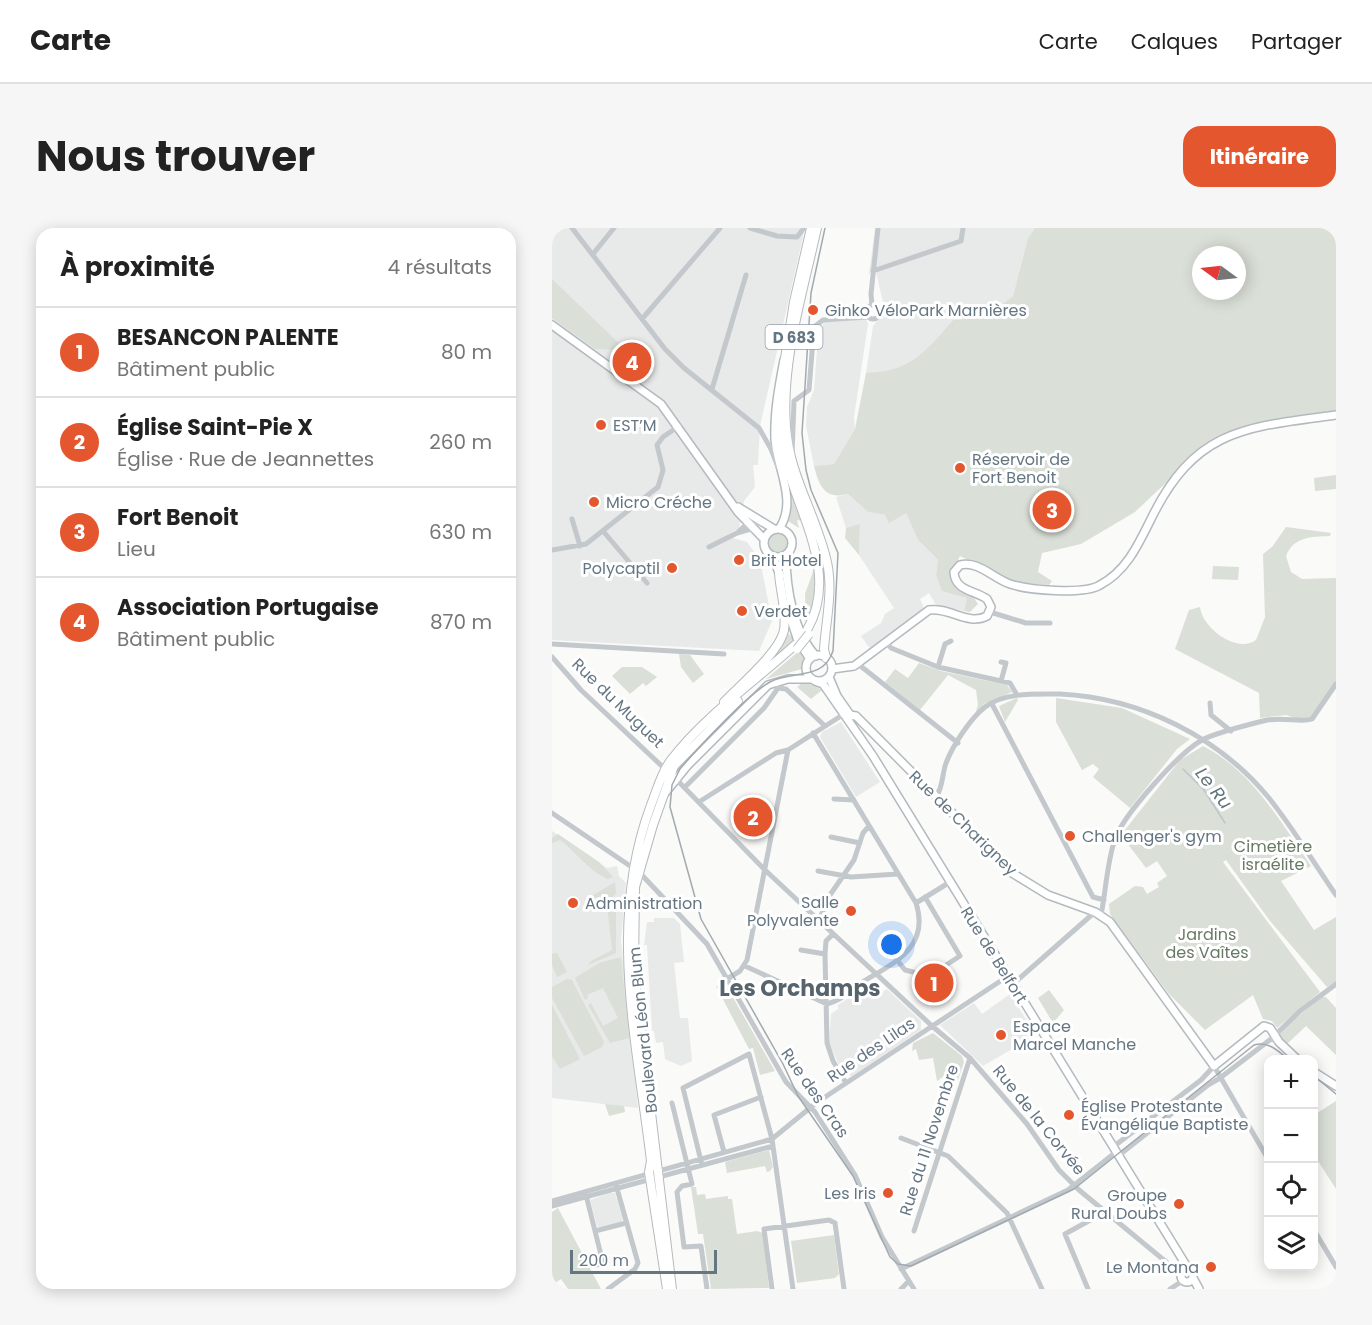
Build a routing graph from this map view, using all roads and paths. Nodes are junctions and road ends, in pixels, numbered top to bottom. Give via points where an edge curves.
1 (572, 228) edge
2 (614, 228) edge
3 (720, 228) edge
4 (750, 228) edge
5 (804, 228) edge
6 (811, 228) edge
7 (817, 228) edge
8 (878, 228) edge
9 (963, 228) edge
10 (593, 254) junction
11 (873, 271) junction
12 (746, 275) dead end
13 (872, 305) junction
14 (867, 317) junction
15 (642, 319) junction
16 (552, 325) edge
17 (786, 352) junction
18 (712, 389) junction
19 (1336, 415) edge
20 (679, 426) junction
21 (790, 459) junction
22 (782, 480) junction
23 (733, 503) junction
24 (572, 519) dead end
25 (748, 522) junction
26 (763, 524) junction
27 (754, 528) junction
28 (777, 529) junction
29 (603, 531) junction
30 (737, 533) junction
31 (764, 539) junction
32 (580, 546) junction
33 (710, 547) dead end
34 (552, 550) edge
35 (786, 555) junction
36 (773, 556) junction
37 (779, 573) junction
38 (647, 583) dead end
39 (990, 612) junction
40 (1050, 623) dead end
41 (808, 632) junction
42 (951, 641) dead end
43 (552, 644) edge
44 (886, 644) junction
45 (796, 647) junction
46 (724, 654) dead end
47 (552, 657) edge
48 (813, 658) junction
49 (826, 658) junction
50 (1001, 662) dead end
51 (858, 664) junction
52 (938, 667) junction
53 (832, 669) junction
54 (829, 677) junction
55 (813, 680) junction
56 (1001, 681) junction
57 (1336, 684) edge
58 (1017, 695) junction
59 (1210, 703) dead end
60 (992, 704) junction
61 (847, 715) junction
62 (710, 718) junction
63 (860, 725) junction
64 (825, 726) junction
65 (1231, 731) junction
66 (813, 733) junction
67 (1203, 739) junction
68 (958, 743) junction
69 (788, 750) junction
70 (873, 756) junction
71 (670, 774) junction
72 (685, 787) junction
73 (936, 797) junction
74 (834, 799) dead end
75 (854, 801) junction
76 (699, 802) junction
77 (552, 813) edge
78 (869, 826) junction
79 (831, 837) dead end
80 (860, 843) junction
81 (636, 870) junction
82 (765, 870) junction
83 (818, 871) dead end
84 (898, 874) junction
85 (844, 875) junction
86 (950, 882) junction
87 (1336, 895) edge
88 (925, 897) junction
89 (1104, 900) junction
90 (916, 903) junction
91 (1098, 913) junction
92 (819, 920) junction
93 (833, 934) junction
94 (801, 950) dead end
95 (825, 954) junction
96 (897, 960) junction
97 (745, 966) junction
98 (877, 974) junction
99 (1008, 976) junction
100 (727, 979) junction
101 (1013, 984) junction
102 (1336, 984) edge
103 (827, 1004) junction
104 (932, 1026) junction
105 (1275, 1035) junction
106 (1279, 1042) junction
107 (1294, 1055) edge
108 (970, 1058) junction
109 (1214, 1066) junction
110 (1318, 1075) edge
111 (1220, 1078) junction
112 (846, 1083) junction
113 (1336, 1086) edge
114 (761, 1097) junction
115 (672, 1103) dead end
116 (811, 1107) junction
117 (901, 1138) dead end
118 (772, 1142) junction
119 (940, 1151) junction
120 (1264, 1151) edge
121 (724, 1152) junction
122 (1116, 1152) junction
123 (701, 1162) junction
124 (689, 1165) junction
125 (659, 1172) junction
126 (650, 1175) junction
127 (616, 1185) junction
128 (1075, 1186) junction
129 (586, 1193) junction
130 (554, 1202) edge
131 (1105, 1212) junction
132 (1010, 1217) junction
133 (626, 1223) junction
134 (784, 1226) junction
135 (595, 1231) junction
136 (914, 1231) dead end
137 (1318, 1237) edge
138 (596, 1265) dead end
139 (1336, 1267) edge
140 (901, 1269) junction
141 (1186, 1276) junction
142 (909, 1281) junction
143 (608, 1289) edge
144 (667, 1289) edge
145 (672, 1289) edge
146 (707, 1289) edge
147 (772, 1289) edge
148 (793, 1289) edge
149 (844, 1289) edge
150 (901, 1289) edge
151 (914, 1289) edge
152 (1042, 1289) edge
153 (1088, 1289) edge
154 (1170, 1289) edge
155 (1198, 1289) edge

1 - 10 street
2 - 10 street
3 - 15 street
4 - 5 street via 797,237
6 - 17 main road, D 683
7 - 21 main road, D 683 via 787,378
8 - 11 street
9 - 11 street via 961,241
10 - 15 street
11 - 13 street
12 - 18 street
13 - 14 street via 866,309
13 - 14 street via 878,307 880,315 873,320
14 - 21 street via 823,320 814,327 809,390 794,401
15 - 18 street via 677,361
16 - 20 main road via 661,404
17 - 22 main road, D 683 via 775,421
17 - 41 main road via 780,410 785,460 821,572 819,600
18 - 22 street via 759,428
19 - 39 main road via 1264,423 1200,452 1166,492 1129,559 1100,586 1067,590 1023,587 1006,583 975,566 960,565 954,572 957,584 987,599
20 - 23 main road
20 - 29 street via 657,445 663,470 658,487
21 - 41 main road via 822,562 820,608
21 - 49 main road, D 683 via 827,560
22 - 28 main road, D 683 via 787,513
23 - 25 main road
23 - 26 main road
24 - 32 street
25 - 26 street
25 - 27 main road
25 - 30 street
26 - 28 main road
27 - 30 street
27 - 31 main road
28 - 31 main road
28 - 35 main road via 792,538
29 - 32 street
29 - 38 street
30 - 33 street
31 - 36 main road via 766,551
32 - 34 street
35 - 36 main road
35 - 48 main road via 795,617
36 - 37 main road
37 - 48 main road via 798,641
37 - 62 main road via 784,620 780,640
39 - 40 street via 1026,622
39 - 44 main road via 974,620 944,610 929,610
41 - 45 main road, bridge
42 - 52 street via 945,644
43 - 46 street
44 - 51 main road
44 - 52 street
45 - 62 main road, Boulevard Léon Blum
45 - 71 main road, Boulevard Léon Blum via 716,723
47 - 71 street, Rue du Muguet via 581,690
48 - 49 main road
48 - 55 main road via 806,669
49 - 53 main road
50 - 56 street via 1006,663
51 - 53 main road
51 - 68 street
52 - 56 street
53 - 54 main road
54 - 55 main road
54 - 61 main road, Rue de Belfort
55 - 61 main road, Rue de Belfort via 822,684
55 - 71 main road via 788,679 768,686
56 - 58 street via 1012,685
57 - 65 street via 1312,719 1265,720
58 - 60 street
58 - 67 street via 1095,697 1161,718
59 - 65 street via 1211,715
60 - 68 street via 978,715
60 - 89 street via 1093,897
61 - 63 main road, Rue de Charigney
61 - 64 street
61 - 70 main road, Rue de Belfort
62 - 71 main road, Boulevard Léon Blum
63 - 70 main road, Rue de Belfort
63 - 73 main road, Rue de Charigney
64 - 66 street
64 - 72 street via 786,689 778,688 764,708
65 - 67 street
66 - 69 street
66 - 75 street
67 - 87 street via 1240,767 1269,799
67 - 89 street via 1181,754 1119,831
68 - 73 street via 946,762
69 - 76 street via 776,753
69 - 82 street
70 - 86 main road, Rue de Belfort
71 - 72 street, Rue du Muguet
71 - 81 main road, Boulevard Léon Blum
71 - 81 main road, Boulevard Léon Blum via 645,822
72 - 76 street, Rue du Muguet
73 - 91 main road, Rue de Charigney via 1012,873 1048,896
74 - 75 street
75 - 78 street
76 - 82 street, Rue du Muguet
77 - 81 street, Rue des Cras
78 - 80 street
78 - 84 street
79 - 80 street
80 - 85 street
81 - 100 street, Rue des Cras via 707,944
81 - 125 main road, Boulevard Léon Blum via 634,970
81 - 126 main road, Boulevard Léon Blum via 627,966
82 - 92 street, Rue du Muguet
82 - 97 street
83 - 85 street
84 - 85 street
84 - 90 street
85 - 92 street
86 - 88 street
86 - 99 main road, Rue de Belfort
88 - 90 street
88 - 96 street via 960,956 927,976 905,970
89 - 91 street
90 - 96 street via 920,918 918,934 912,947
91 - 101 street
91 - 109 main road, Rue de Charigney via 1110,922
92 - 93 street
93 - 95 street via 826,941
93 - 98 street
94 - 95 street
95 - 103 street
96 - 98 street
97 - 100 street
97 - 103 street
98 - 103 street via 857,985 845,998
98 - 104 street, Rue de la Corvée
99 - 101 main road, Rue de Belfort
99 - 104 street, Rue des Lilas
100 - 116 street, Rue des Cras via 786,1082
101 - 122 main road, Rue de Belfort
102 - 105 street
103 - 112 street via 829,1050
104 - 108 street, Rue de la Corvée
104 - 112 street, Rue des Lilas
105 - 106 main road
105 - 109 main road via 1267,1026 1261,1028
106 - 107 main road
106 - 111 street via 1271,1039
108 - 119 street, Rue du 11 Novembre
108 - 128 street, Rue de la Corvée
109 - 111 street
109 - 122 street
110 - 113 main road
111 - 120 street
111 - 122 street
112 - 116 street, Rue des Lilas
114 - 118 street
114 - 121 street via 714,1115
114 - 123 street via 749,1054 683,1088
115 - 124 street
116 - 118 street, Rue des Lilas
116 - 140 street, Rue des Cras via 855,1175 882,1237
117 - 119 street
118 - 121 street
118 - 123 street
118 - 134 street
119 - 132 street
119 - 136 street, Rue du 11 Novembre
121 - 123 street
122 - 128 street
122 - 141 main road, Rue de Belfort via 1173,1246
123 - 124 street
124 - 125 street
124 - 146 street via 692,1184 677,1192 684,1247 701,1246
125 - 126 street
125 - 145 main road, Boulevard Léon Blum
126 - 127 street
126 - 144 main road, Boulevard Léon Blum
127 - 129 street
127 - 133 street
128 - 131 street, Rue de la Corvée
128 - 132 street
129 - 130 street
129 - 135 street
131 - 141 street, Rue de la Corvée
131 - 153 street via 1065,1233
132 - 140 street
132 - 152 street
133 - 135 street
133 - 143 street via 638,1263
134 - 147 street via 764,1228
134 - 148 street
134 - 149 street via 834,1221
135 - 138 street via 603,1263
137 - 139 street
140 - 142 street, Rue des Cras
141 - 154 street
141 - 155 main road, Rue de Belfort
142 - 150 street
142 - 151 street, Rue des Cras

